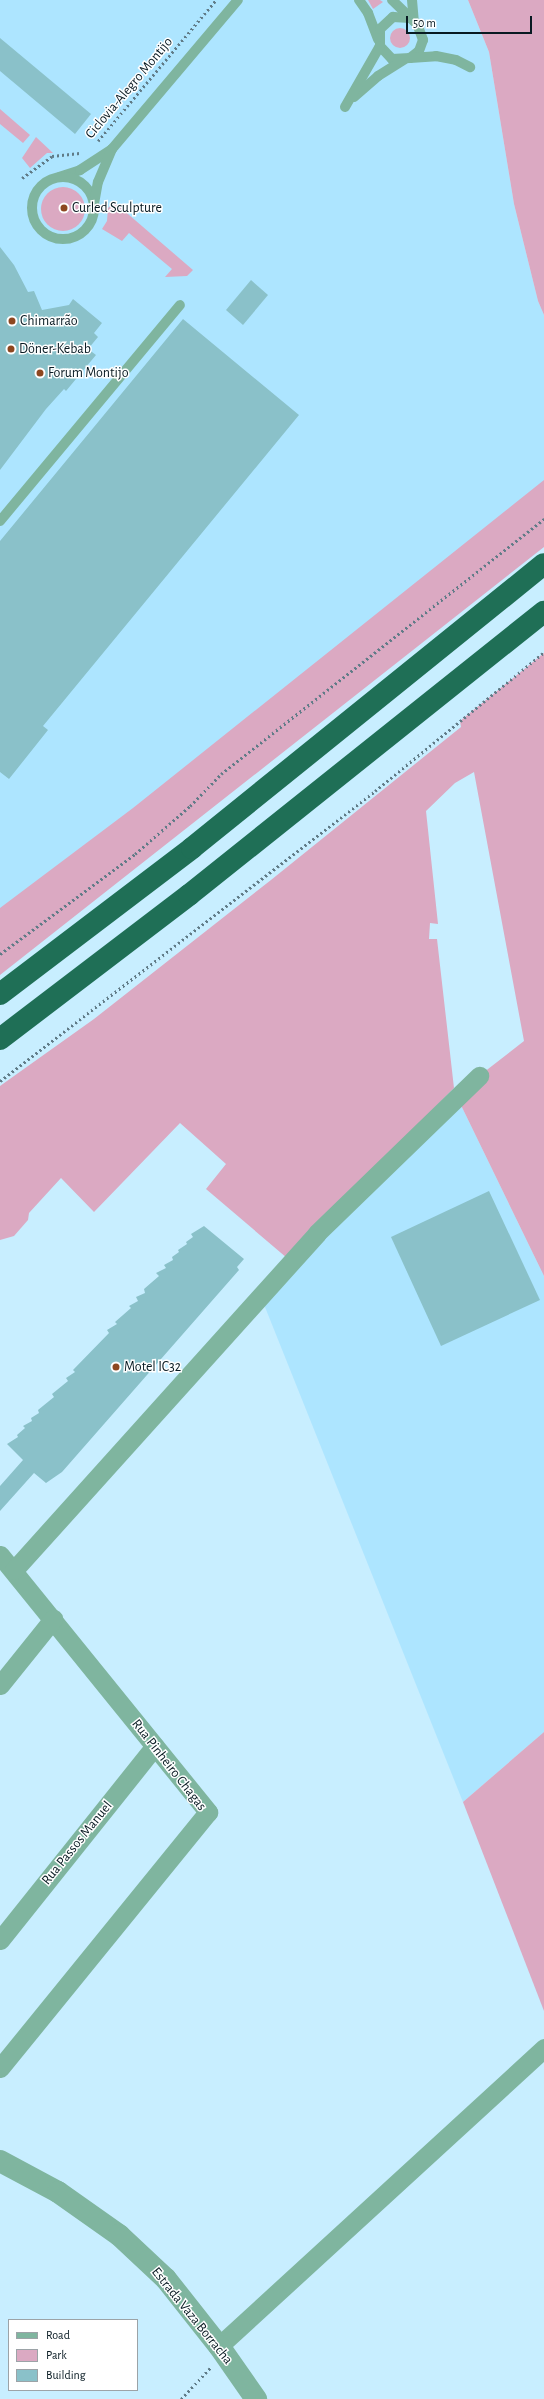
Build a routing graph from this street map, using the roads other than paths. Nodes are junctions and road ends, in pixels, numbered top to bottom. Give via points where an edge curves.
1 (238, 0) edge
2 (359, 0) edge
3 (392, 0) edge
4 (412, 0) edge
5 (412, 19) junction
6 (379, 43) junction
7 (407, 59) junction
8 (470, 67) dead end
9 (352, 98) junction
10 (344, 107) dead end
11 (112, 149) junction
12 (59, 178) junction
13 (93, 206) junction
14 (180, 305) dead end
15 (0, 521) edge
16 (544, 564) edge
17 (544, 612) edge
18 (0, 994) edge
19 (0, 1039) edge
20 (479, 1076) dead end
21 (0, 1555) edge
22 (14, 1570) junction
23 (53, 1619) junction
24 (0, 1685) edge
25 (155, 1746) junction
26 (0, 1940) edge
27 (544, 2048) edge
28 (0, 2068) edge
29 (0, 2161) edge
30 (222, 2350) junction
31 (256, 2399) edge

1 - 11 lane
2 - 6 lane via 368,13
3 - 5 lane
4 - 5 lane
5 - 6 lane via 398,16 388,20 380,29
5 - 7 lane via 420,29 422,40 419,50
6 - 7 lane via 392,59
6 - 9 lane
7 - 8 lane via 436,56 456,60
7 - 9 lane via 378,76
9 - 10 lane
11 - 12 lane via 80,170
11 - 13 lane via 98,182
12 - 13 lane via 78,182 91,196
12 - 13 lane via 46,182 36,192 32,211 39,228 55,238 74,237 89,225
14 - 15 lane
16 - 18 highway via 199,843
17 - 19 highway via 189,895
20 - 22 street via 317,1233
21 - 22 street, Rua Pinheiro Chagas
22 - 23 street, Rua Pinheiro Chagas
23 - 24 street
23 - 25 street, Rua Pinheiro Chagas
25 - 26 street, Rua Passos Manuel
25 - 28 street, Rua Pinheiro Chagas via 208,1812
27 - 30 street
29 - 30 street, Estrada Vaza Borracha via 58,2192 119,2235 166,2279
30 - 31 street, Estrada Vaza Borracha

